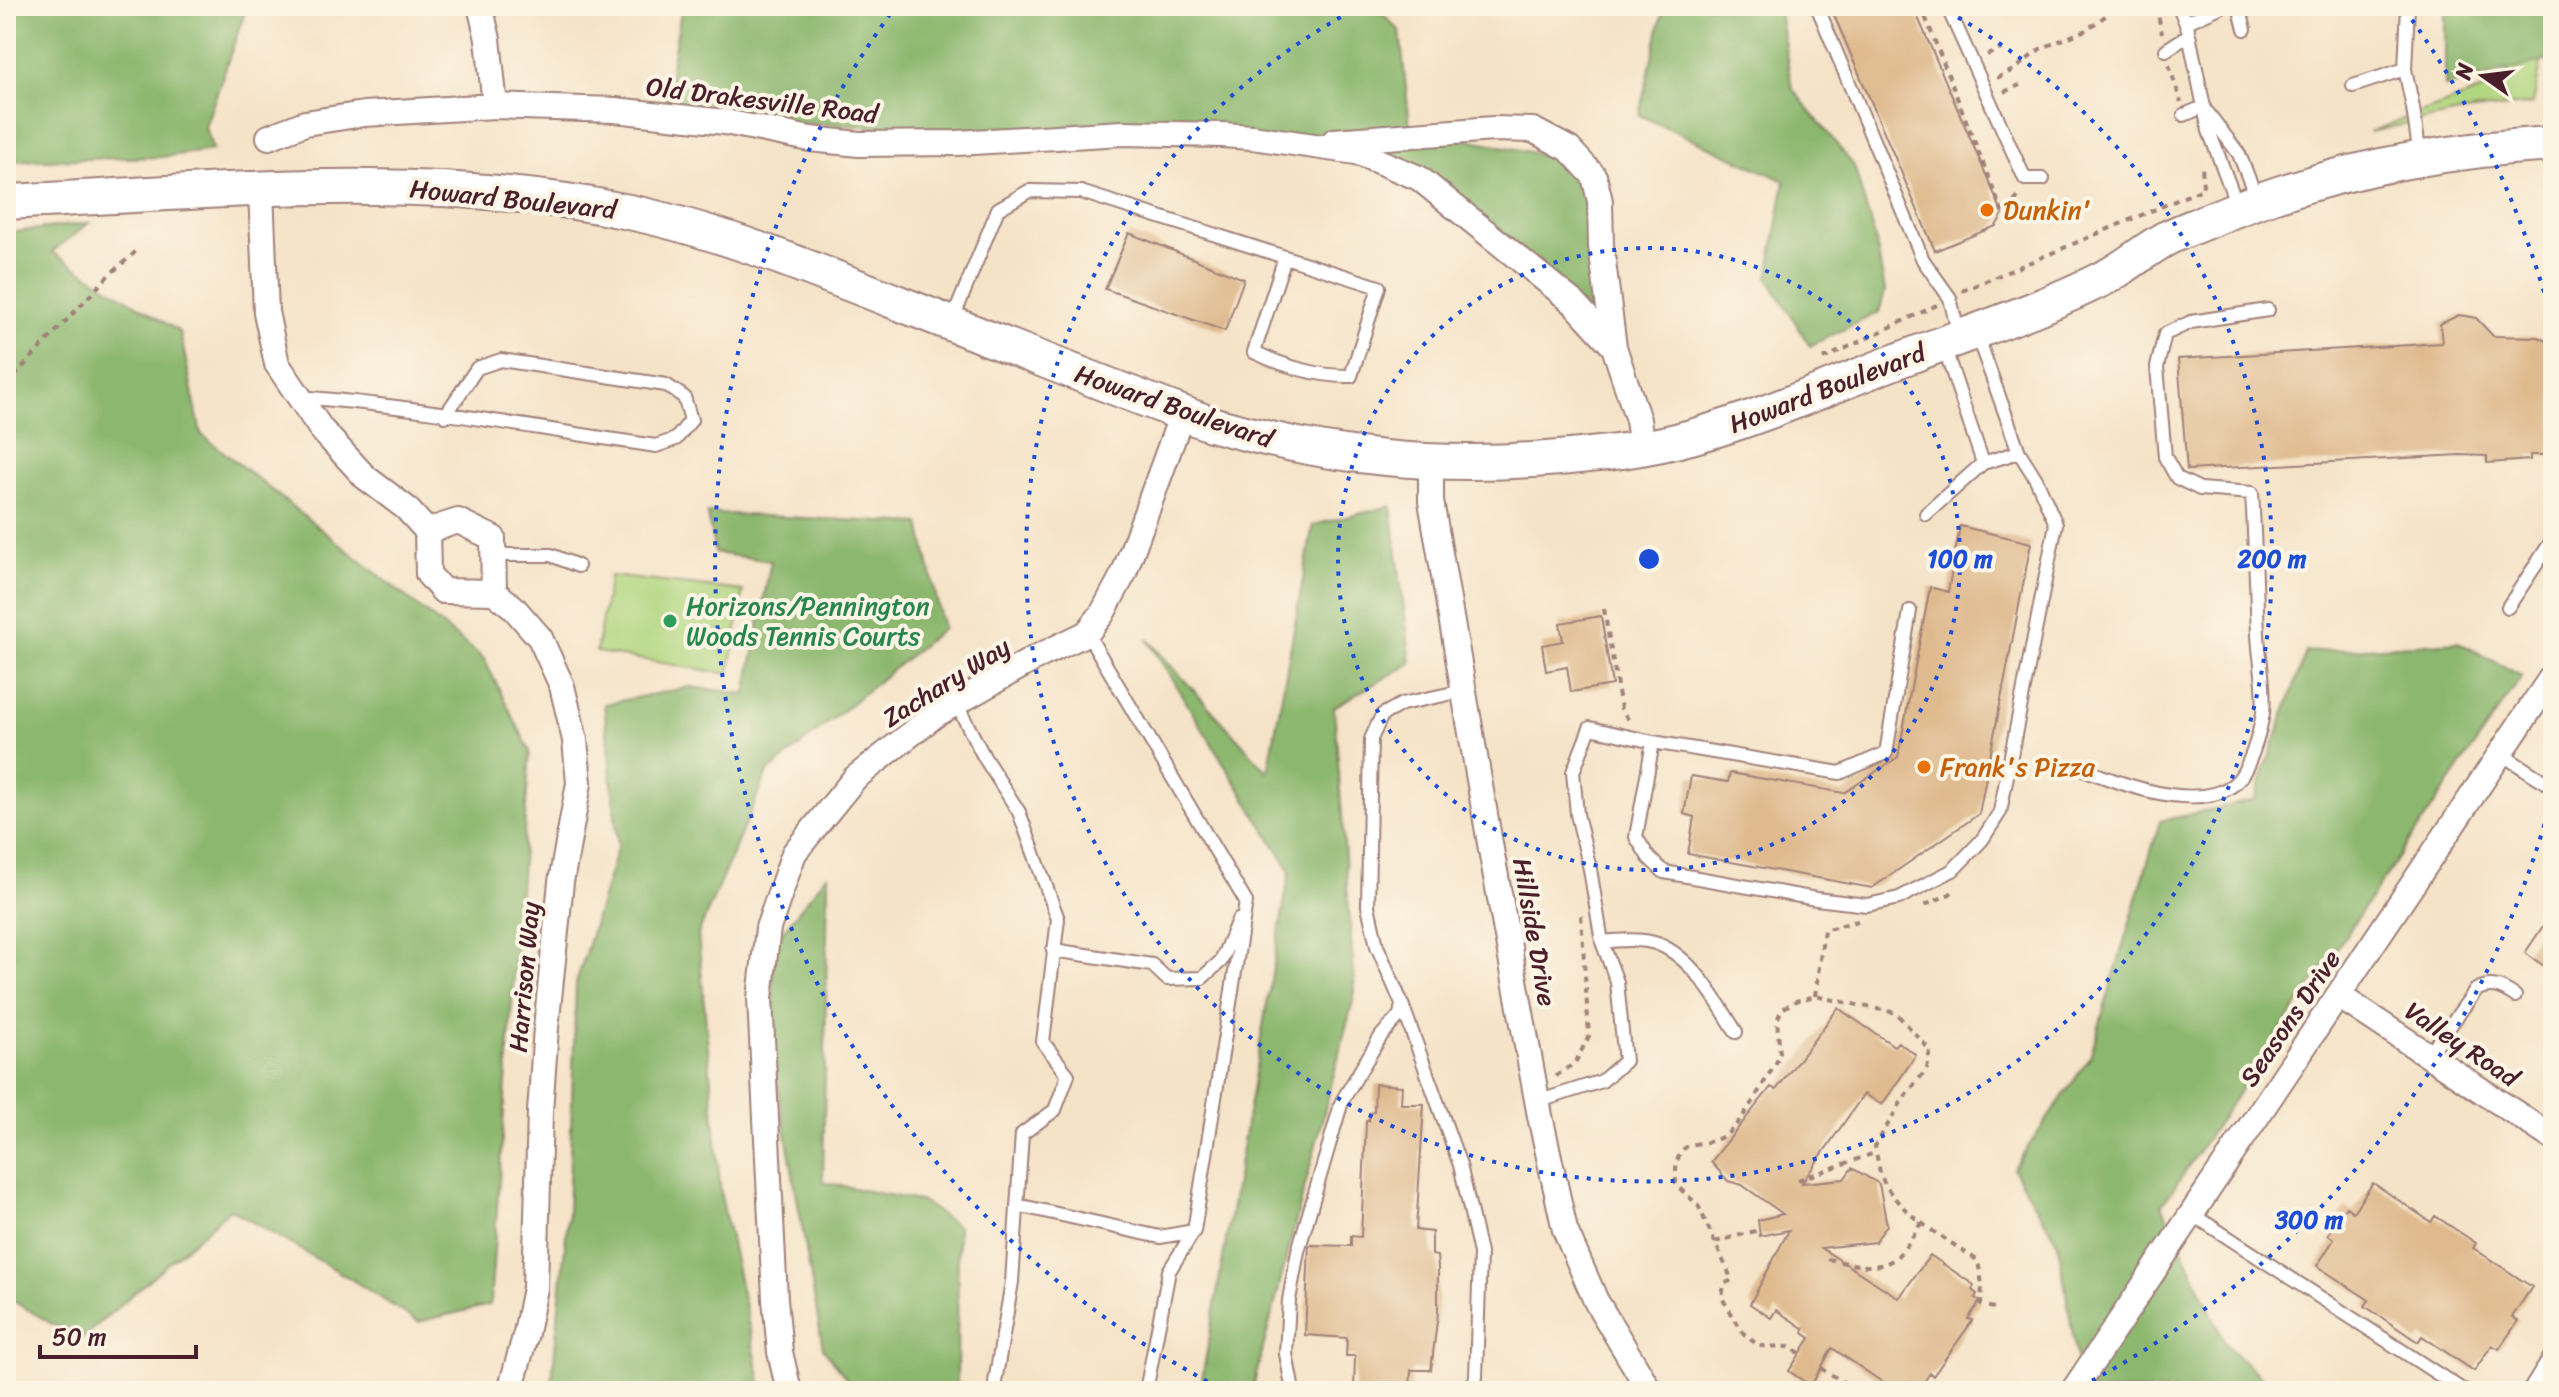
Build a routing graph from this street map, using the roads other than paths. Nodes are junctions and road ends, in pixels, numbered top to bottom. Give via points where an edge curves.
1 (480, 6) edge
2 (1817, 6) edge
3 (1947, 6) edge
4 (2179, 6) edge
5 (2222, 6) edge
6 (2239, 6) edge
7 (2408, 6) edge
8 (2188, 28) junction
9 (2245, 29) dead end
10 (2166, 50) road end
11 (2405, 69) junction
12 (2353, 86) dead end
13 (495, 106) junction
14 (2203, 107) junction
15 (2184, 115) road end
16 (269, 137) dead end
17 (1299, 144) junction
18 (2553, 144) edge
19 (2420, 158) junction
20 (2043, 179) dead end
21 (261, 190) junction
22 (6, 202) edge
23 (2248, 204) junction
24 (1285, 257) junction
25 (2268, 310) dead end
26 (951, 324) junction
27 (1959, 338) junction
28 (1614, 347) junction
29 (299, 397) junction
30 (1182, 414) junction
31 (445, 416) junction
32 (1642, 448) junction
33 (2019, 452) junction
34 (1431, 463) junction
35 (1983, 463) junction
36 (1926, 514) dead end
37 (427, 531) junction
38 (2553, 539) edge
39 (493, 555) junction
40 (578, 566) dead end
41 (494, 592) junction
42 (2508, 607) dead end
43 (1910, 611) dead end
44 (1087, 633) junction
45 (2553, 675) edge
46 (1463, 691) junction
47 (956, 703) junction
48 (1653, 742) junction
49 (2501, 754) junction
50 (2086, 770) dead end
51 (2553, 787) edge
52 (1246, 902) junction
53 (1602, 942) junction
54 (1053, 950) junction
55 (2339, 996) junction
56 (2515, 996) dead end
57 (1402, 1004) junction
58 (1736, 1032) dead end
59 (2429, 1055) junction
60 (1537, 1102) junction
61 (2553, 1138) edge
62 (1017, 1205) junction
63 (2192, 1214) junction
64 (1194, 1231) junction
65 (2553, 1352) edge
66 (995, 1382) dead end
67 (510, 1391) edge
68 (789, 1391) edge
69 (1146, 1391) edge
70 (1293, 1391) edge
71 (1470, 1391) edge
72 (1650, 1391) edge
73 (2073, 1391) edge
74 (2464, 1391) edge
75 (2529, 1391) edge

1 - 13 street
2 - 27 lane via 1923,260 1950,298
3 - 20 lane via 2025,179
4 - 8 lane
5 - 8 lane
6 - 9 lane
7 - 11 lane
8 - 10 lane
8 - 14 lane
11 - 12 lane
11 - 19 lane
13 - 16 street, Old Drakesville Road via 364,114 305,123
13 - 17 street, Old Drakesville Road via 725,122 859,144 1122,133 1237,136
14 - 15 lane
14 - 23 lane
14 - 23 lane via 2239,154
17 - 28 street, Old Drakesville Road via 1356,152 1419,178 1574,303
17 - 28 street, Old Drakesville Road via 1493,129 1533,130 1569,149 1594,176 1600,201
18 - 19 main road, Howard Boulevard via 2484,147
19 - 23 main road, Howard Boulevard via 2340,175
21 - 22 main road, Howard Boulevard
21 - 26 main road, Howard Boulevard via 349,185 467,188 630,212 744,244
21 - 29 street via 266,312 277,364
23 - 27 main road, Howard Boulevard via 2166,239 2106,277
24 - 24 lane via 1379,287 1351,376 1331,377 1254,352
24 - 26 lane via 1081,192 1029,191 998,209
25 - 50 lane via 2191,322 2165,334 2157,367 2165,457 2177,478 2200,489 2252,493 2263,714 2249,762 2233,785 2207,796 2124,785
26 - 30 main road, Howard Boulevard
27 - 32 main road, Howard Boulevard via 1725,427
27 - 33 lane
27 - 35 lane
28 - 32 street, Old Drakesville Road
29 - 31 lane
29 - 37 street via 365,477
30 - 34 main road, Howard Boulevard via 1283,443
30 - 44 street via 1124,573
31 - 31 lane via 656,446 676,439 691,420 684,397 666,385 501,360 477,368
32 - 34 main road, Howard Boulevard via 1522,462
33 - 35 lane
33 - 48 lane via 2056,524 2000,812 1953,870 1899,898 1867,905 1664,872 1636,837
34 - 46 street, Hillside Drive via 1431,501
35 - 36 lane
37 - 39 street via 458,521 493,538
37 - 41 street via 428,574 443,591
38 - 42 lane
39 - 40 lane via 551,555
39 - 41 street
41 - 67 street, Harrison Way via 540,638 562,686 579,783 561,882 546,1028 535,1288
43 - 48 lane via 1886,753 1840,773
44 - 47 street, Zachary Way
44 - 52 lane
45 - 49 street, Seasons Drive
46 - 57 lane via 1402,704 1382,715 1371,739 1368,906 1377,946
46 - 60 street, Hillside Drive
47 - 54 lane via 1019,812 1058,919
47 - 68 street, Zachary Way via 855,778 794,853 768,928 760,998 766,1146 780,1352
48 - 53 lane via 1590,728 1573,772
49 - 51 lane
49 - 55 street, Seasons Drive
52 - 54 lane via 1221,961 1202,978 1167,979 1152,965
52 - 64 lane
53 - 58 lane via 1656,943 1684,959
53 - 60 lane via 1617,982 1625,1061 1602,1081
54 - 62 lane via 1043,1042 1068,1075 1055,1110 1022,1134
55 - 59 street, Valley Road
55 - 63 street, Seasons Drive
56 - 59 lane via 2496,986 2476,990
57 - 70 lane via 1400,1015 1381,1036 1342,1101 1298,1251 1286,1354
57 - 71 lane via 1460,1165 1480,1253 1476,1377
59 - 61 street, Valley Road
60 - 72 street, Hillside Drive via 1565,1230 1596,1301
62 - 64 lane via 1160,1237
62 - 66 lane via 1012,1282
63 - 73 street, Seasons Drive
63 - 74 lane
64 - 69 lane via 1169,1271
65 - 75 lane

